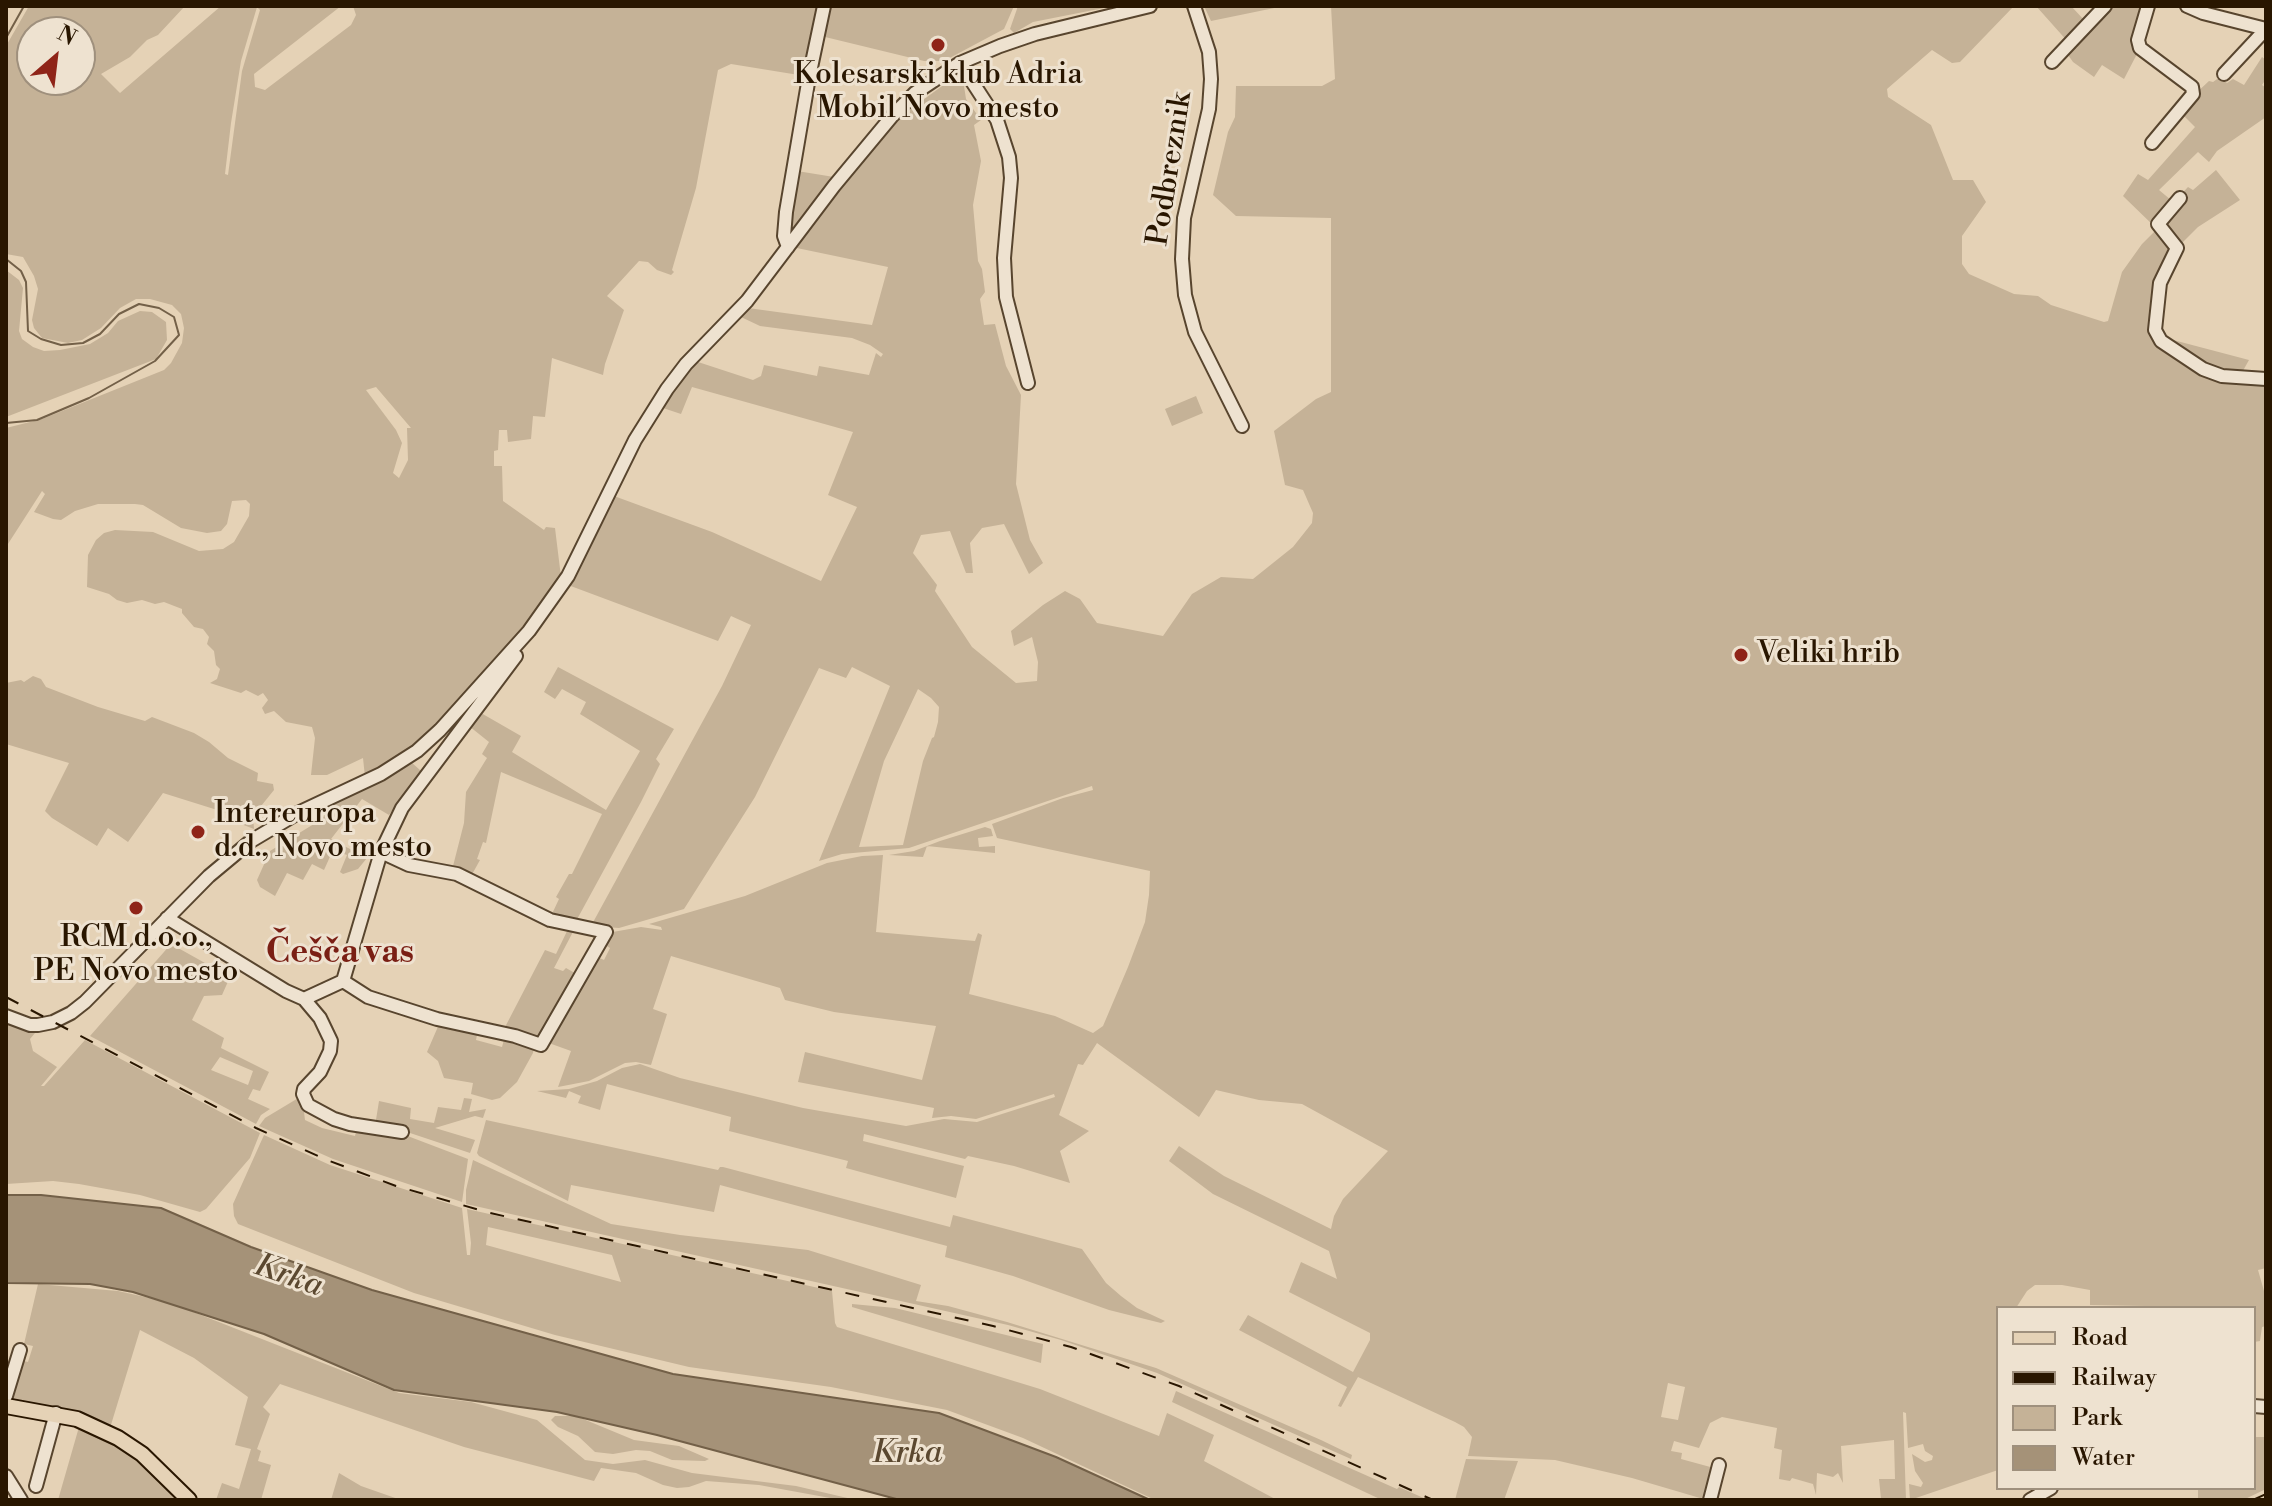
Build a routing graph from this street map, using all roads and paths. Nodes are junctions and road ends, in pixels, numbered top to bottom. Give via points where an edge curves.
1 (824, 6) edge
2 (1194, 6) edge
3 (2105, 6) edge
4 (2148, 6) edge
5 (2187, 6) edge
6 (1148, 7) edge
7 (2266, 29) edge
8 (2052, 62) dead end
9 (960, 63) junction
10 (2224, 74) dead end
11 (2152, 143) dead end
12 (2180, 198) dead end
13 (788, 247) junction
14 (2266, 379) edge
15 (1028, 383) dead end
16 (1242, 426) dead end
17 (529, 631) junction
18 (381, 852) junction
19 (167, 918) junction
20 (343, 981) junction
21 (304, 999) junction
22 (6, 1016) edge
23 (402, 1132) dead end
24 (20, 1350) dead end
25 (6, 1396) edge
26 (6, 1406) edge
27 (56, 1413) junction
28 (1719, 1465) dead end
29 (6, 1476) edge
30 (36, 1486) dead end
31 (2048, 1490) edge
32 (21, 1500) edge
33 (189, 1500) edge
34 (1710, 1500) edge
35 (2030, 1500) edge

1 - 13 street via 786,212
2 - 16 street, Podbreznik via 1209,52 1211,79 1184,218 1185,295 1195,332
3 - 8 street
4 - 11 street via 2140,48 2192,87 2193,94
5 - 7 street
6 - 9 street via 1035,34
7 - 10 street
9 - 13 street via 893,115
9 - 15 street via 997,120 1009,157 1006,297
12 - 14 street via 2158,224 2177,248 2160,283 2155,330 2161,341 2203,369
13 - 17 street via 654,407 568,576
17 - 18 street via 510,667 402,808
17 - 19 street via 417,751 270,828
18 - 20 street
18 - 20 street via 409,865 457,874 550,920 606,932 541,1045 399,1008
19 - 21 street
19 - 22 street via 71,1013 38,1025
20 - 21 street
21 - 23 street via 331,1041 327,1062 304,1089 304,1100 334,1119
24 - 25 street
26 - 27 main road
27 - 30 street
27 - 33 main road via 118,1438
28 - 34 street
29 - 32 street
31 - 35 street

